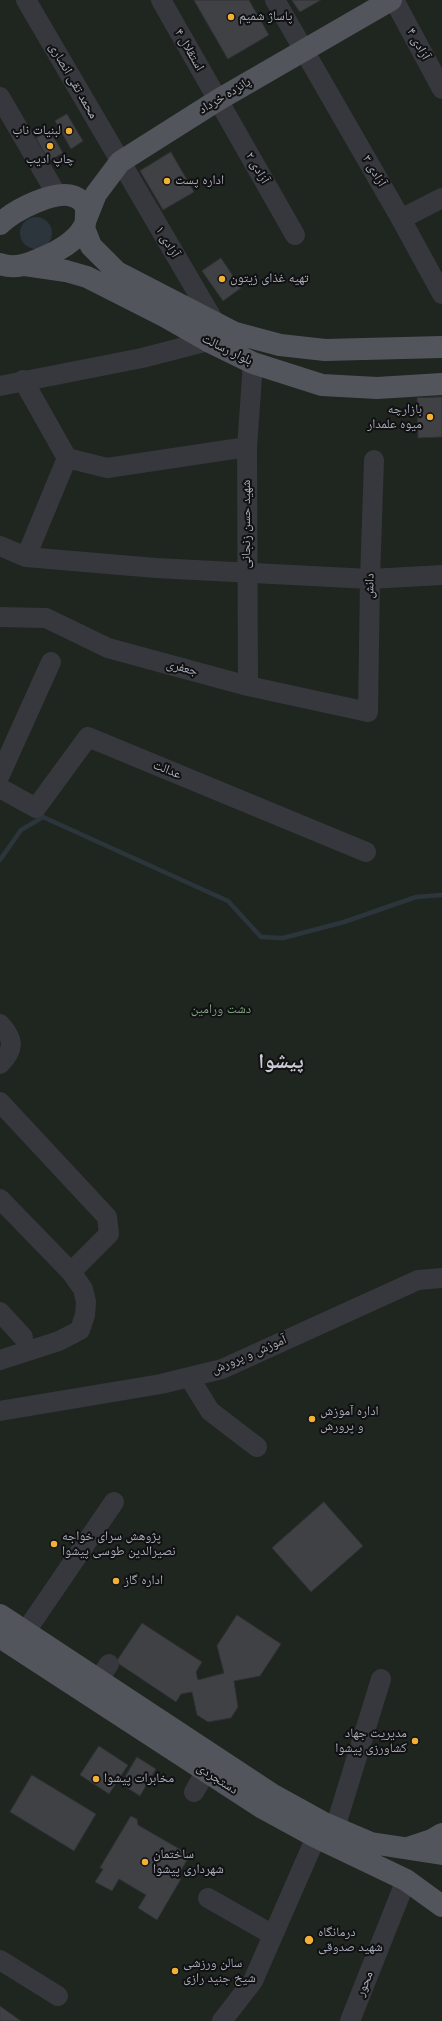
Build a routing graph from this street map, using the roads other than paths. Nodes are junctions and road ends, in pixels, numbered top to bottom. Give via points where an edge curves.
1 (26, 0) edge
2 (161, 0) edge
3 (275, 0) edge
4 (392, 0) edge
5 (304, 50) junction
6 (442, 89) edge
7 (0, 97) edge
8 (218, 100) junction
9 (120, 162) junction
10 (57, 195) junction
11 (442, 198) edge
12 (401, 219) junction
13 (0, 224) edge
14 (85, 224) junction
15 (295, 235) dead end
16 (8, 265) edge
17 (442, 294) edge
18 (211, 331) junction
19 (441, 345) edge
20 (253, 363) junction
21 (23, 380) junction
22 (442, 384) edge
23 (0, 386) edge
24 (247, 447) junction
25 (67, 458) junction
26 (374, 460) dead end
27 (0, 546) edge
28 (26, 557) junction
29 (247, 573) junction
30 (442, 575) edge
31 (370, 580) junction
32 (0, 617) edge
33 (51, 662) dead end
34 (248, 686) junction
35 (368, 712) joint
36 (0, 775) edge
37 (0, 788) edge
38 (366, 852) dead end
39 (0, 1024) edge
40 (0, 1064) edge
41 (0, 1102) edge
42 (0, 1199) edge
43 (71, 1272) junction
44 (442, 1278) edge
45 (0, 1312) edge
46 (23, 1337) dead end
47 (0, 1360) edge
48 (189, 1377) junction
49 (0, 1411) edge
50 (257, 1448) dead end
51 (114, 1502) dead end
52 (0, 1615) edge
53 (0, 1637) edge
54 (22, 1640) junction
55 (381, 1679) dead end
56 (209, 1765) junction
57 (194, 1792) dead end
58 (335, 1828) junction
59 (442, 1834) edge
60 (316, 1837) junction
61 (404, 1850) junction
62 (442, 1854) edge
63 (406, 1880) junction
64 (208, 1898) dead end
65 (442, 1906) edge
66 (273, 1934) junction
67 (0, 1960) edge
68 (58, 1996) dead end
69 (223, 2021) edge
70 (350, 2021) edge

1 - 9 street, محمد تقی انصاری
2 - 8 street, استقلال ۴
3 - 5 street, آزادی ۳
4 - 5 main road, پانزده خرداد
4 - 6 street, آزادی ۴
5 - 8 main road, پانزده خرداد
5 - 12 street, آزادی ۳
7 - 10 street
8 - 9 main road, پانزده خرداد
8 - 15 street, آزادی ۲
9 - 10 main road via 94,182
9 - 14 main road, پانزده خرداد via 96,194
9 - 18 street, آزادی ۱
10 - 13 main road via 38,201
10 - 14 main road, بلوار رسالت via 74,196 82,202 86,209
11 - 12 street
12 - 17 street, آزادی ۳
14 - 16 main road via 67,244 51,254
14 - 18 main road, بلوار رسالت via 91,246 117,272
16 - 18 main road, بلوار رسالت via 66,271 100,282 164,316
18 - 19 main road, بلوار رسالت via 235,333 280,345 325,350
18 - 20 main road, بلوار رسالت
18 - 21 street via 142,358
20 - 22 main road, بلوار رسالت via 322,385 377,388
20 - 24 street, شهید حسن زنجانی
21 - 23 street
21 - 25 street
24 - 25 street via 107,468
24 - 29 street, شهید حسن زنجانی
25 - 28 street
26 - 31 street, دانش
27 - 28 street
28 - 29 street
29 - 31 street
29 - 34 street, شهید حسن زنجانی
30 - 31 street
31 - 35 street, دانش
32 - 34 street, جعفری via 46,618 108,648
33 - 36 street
34 - 35 street, جعفری
37 - 38 street, عدالت via 36,808 88,737
39 - 40 street via 9,1034 11,1042 8,1053
41 - 43 street via 107,1217 109,1234
42 - 43 street
43 - 47 street via 83,1288 86,1302 80,1330 59,1341
44 - 48 street, آموزش و پرورش via 418,1280 222,1369
45 - 46 street
48 - 49 street, آموزش و پرورش
48 - 50 street via 210,1411
51 - 54 street
52 - 54 main road, دستجردی
53 - 54 main road, دستجردی
54 - 56 main road, دستجردی
54 - 56 main road, دستجردی via 104,1672
55 - 58 street
56 - 57 street
56 - 58 main road, دستجردی
56 - 60 main road, دستجردی via 262,1807
58 - 61 main road, دستجردی via 372,1843
59 - 61 main road
60 - 63 main road, دستجردی
60 - 66 street
61 - 62 main road, دستجردی
63 - 65 main road, دستجردی
63 - 70 street, محور
64 - 66 street
66 - 69 street via 253,1981
67 - 68 street

